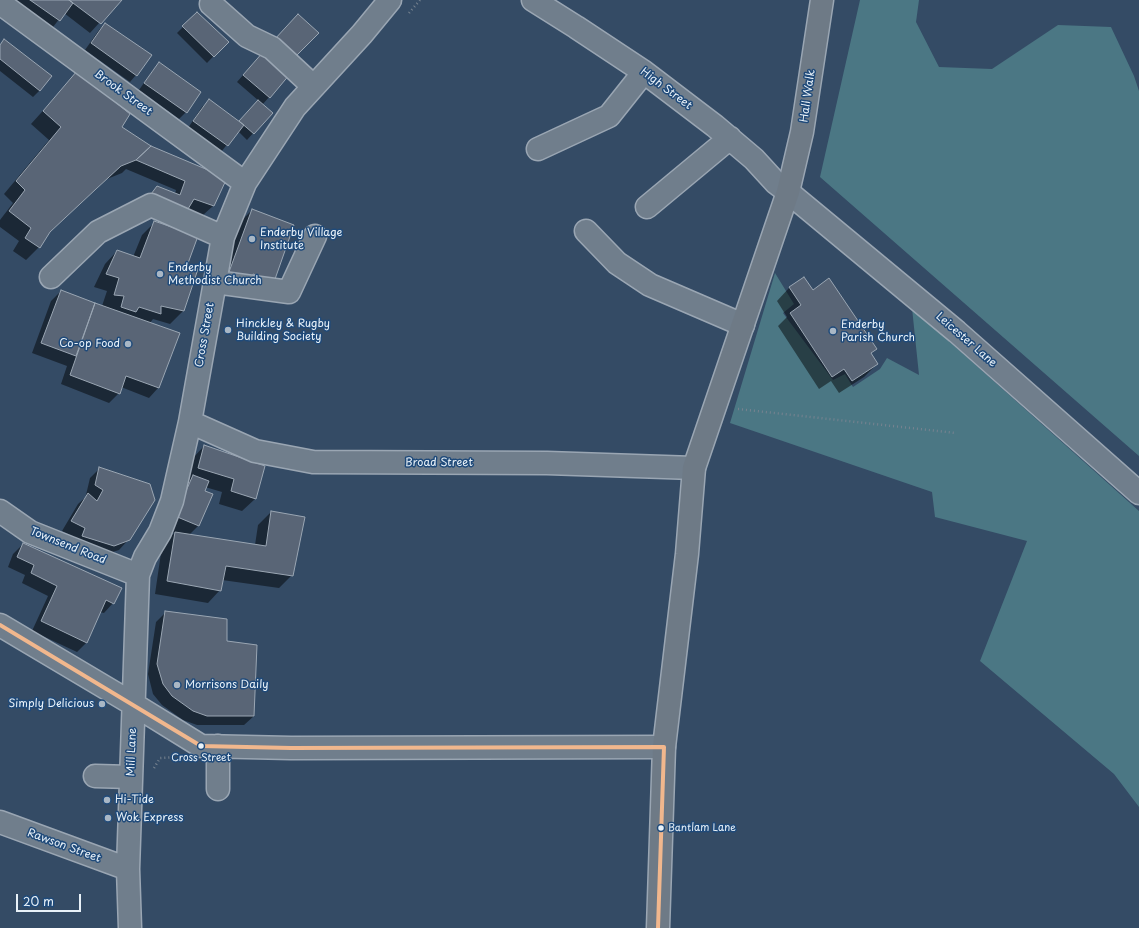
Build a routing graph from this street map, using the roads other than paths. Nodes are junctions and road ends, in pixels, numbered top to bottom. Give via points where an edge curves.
1 (390, 0) edge
2 (533, 0) edge
3 (822, 0) edge
4 (0, 3) edge
5 (211, 4) dead end
6 (644, 72) junction
7 (313, 86) junction
8 (730, 138) junction
9 (538, 148) dead end
10 (245, 183) junction
11 (788, 192) junction
12 (648, 207) dead end
13 (586, 231) dead end
14 (315, 236) dead end
15 (223, 237) junction
16 (51, 277) dead end
17 (215, 282) junction
18 (743, 325) junction
19 (190, 422) junction
20 (694, 468) junction
21 (1139, 493) edge
22 (0, 511) edge
23 (138, 575) junction
24 (0, 625) edge
25 (133, 704) junction
26 (218, 746) junction
27 (664, 747) junction
28 (95, 776) dead end
29 (131, 777) junction
30 (218, 789) dead end
31 (0, 822) edge
32 (128, 869) junction
33 (130, 928) edge
34 (658, 928) edge

1 - 7 street, Cross Street
2 - 6 street, High Street
3 - 11 main road, Hall Walk via 802,132
4 - 10 street, Brook Street
5 - 7 street via 247,36 272,48
6 - 8 street, High Street
6 - 9 street via 609,116
7 - 10 street, Cross Street via 295,107
8 - 11 street, High Street
8 - 12 street
10 - 15 street, Cross Street
11 - 18 main road, Hall Walk
11 - 21 street, Leicester Lane via 957,332
13 - 18 street via 617,263 650,285
14 - 17 street via 288,292
15 - 16 street via 151,205 98,232
15 - 17 street, Cross Street
17 - 19 street, Cross Street
18 - 20 main road, Hall Walk
19 - 20 street, Broad Street via 255,451 313,462 547,463
19 - 23 street, Cross Street via 172,500 160,532
20 - 27 main road, Hall Walk via 687,554
22 - 23 street, Townsend Road via 30,532
23 - 25 street, Mill Lane
24 - 25 street
25 - 26 street via 201,746
25 - 29 street, Mill Lane
26 - 27 street
26 - 30 street
27 - 34 main road, Hall Walk
28 - 29 street
29 - 32 street, Mill Lane
31 - 32 street, Rawson Street
32 - 33 street, Mill Lane

